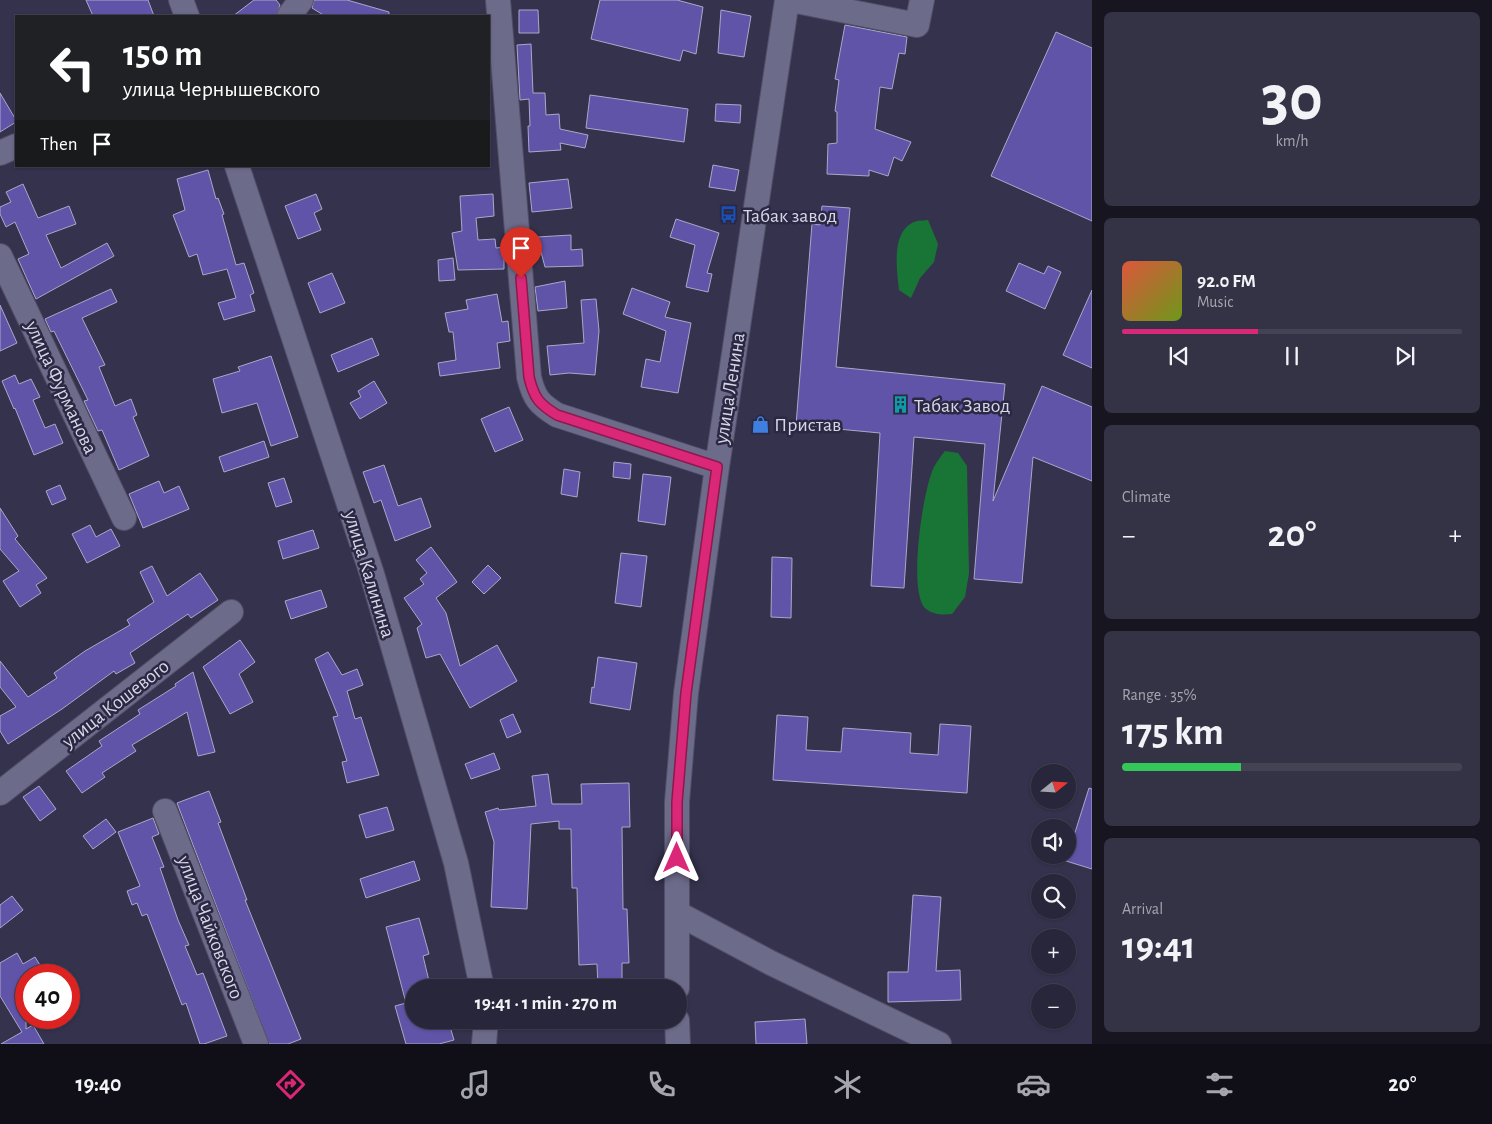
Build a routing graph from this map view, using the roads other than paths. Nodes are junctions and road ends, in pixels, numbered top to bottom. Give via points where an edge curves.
1 (181, 0) edge
2 (302, 0) edge
3 (498, 0) edge
4 (787, 0) edge
5 (791, 0) edge
6 (922, 0) edge
7 (187, 15) edge
8 (290, 15) edge
9 (15, 146) edge
10 (0, 153) edge
11 (237, 167) edge
12 (0, 256) edge
13 (717, 467) junction
14 (124, 518) dead end
15 (231, 612) dead end
16 (0, 793) edge
17 (165, 811) dead end
18 (677, 913) junction
19 (480, 979) edge
20 (677, 979) edge
21 (678, 1029) edge
22 (256, 1044) edge
23 (678, 1044) edge
24 (939, 1044) edge

1 - 7 street
2 - 8 street
3 - 13 street via 529,377 533,392 538,401 557,415
4 - 13 street, улица Ленина
5 - 6 street via 917,25
9 - 10 street
11 - 19 street, улица Калинина via 372,574 456,863
12 - 14 street, улица Фурманова
13 - 18 street, улица Ленина via 686,693 677,802
15 - 16 street, улица Кошевого
17 - 22 street, улица Чайковского
18 - 20 street, улица Ленина
18 - 24 street via 771,963
21 - 23 street

